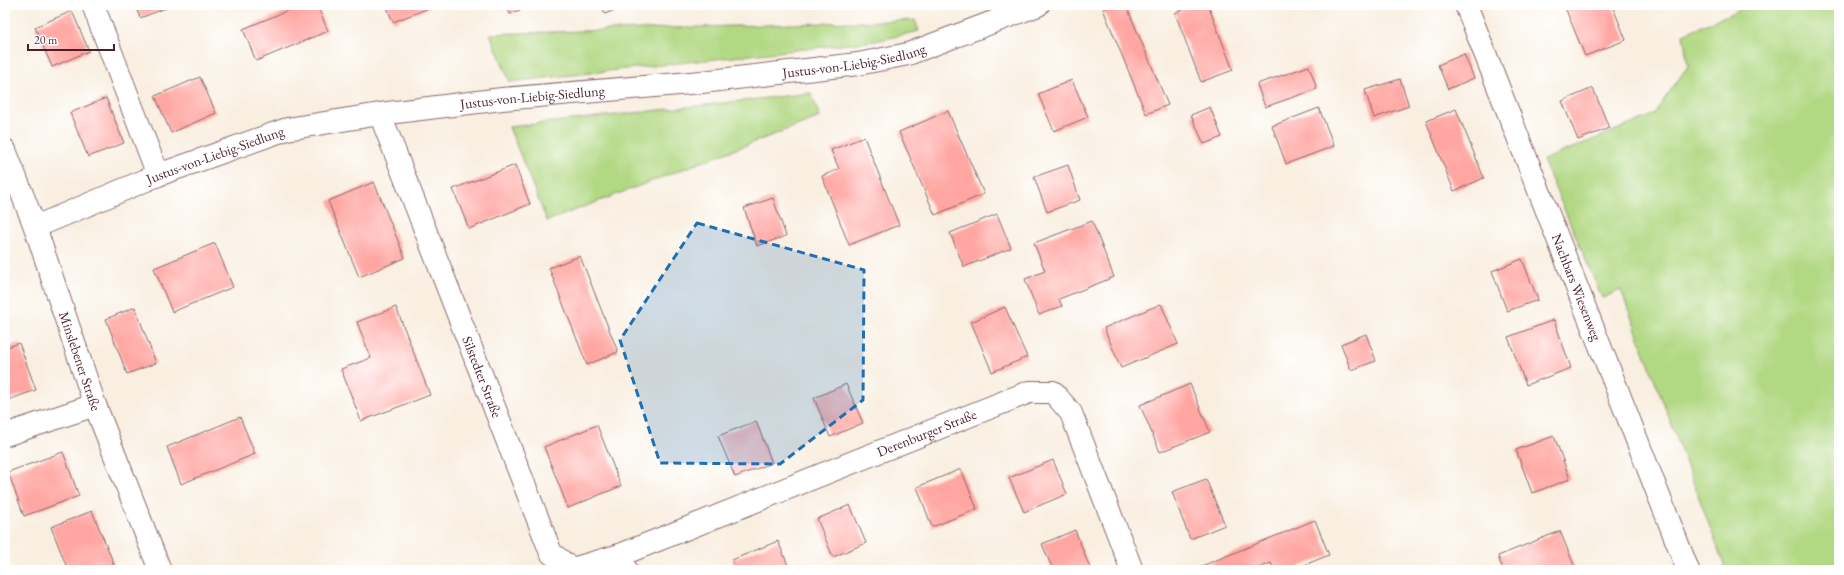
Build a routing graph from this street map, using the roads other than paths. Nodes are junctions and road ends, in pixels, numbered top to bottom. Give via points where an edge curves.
1 (93, 5) edge
2 (1038, 5) edge
3 (1466, 5) edge
4 (380, 114) junction
5 (5, 150) edge
6 (158, 175) junction
7 (35, 228) junction
8 (95, 405) junction
9 (5, 435) edge
10 (623, 562) edge
11 (160, 570) edge
12 (1132, 570) edge
13 (1688, 570) edge

1 - 6 street
2 - 4 street, Justus-von-Liebig-Siedlung via 908,54 858,64 702,82 502,99
3 - 13 street, Nachbars Wiesenweg
4 - 6 street, Justus-von-Liebig-Siedlung via 287,129
4 - 10 street, Silstedter Straße via 551,553 572,569
5 - 7 street, Minslebener Straße
6 - 7 street, Justus-von-Liebig-Siedlung
7 - 8 street, Minslebener Straße
8 - 9 street
8 - 11 street, Minslebener Straße
10 - 12 street, Derenburger Straße via 1029,392 1054,392 1071,413

